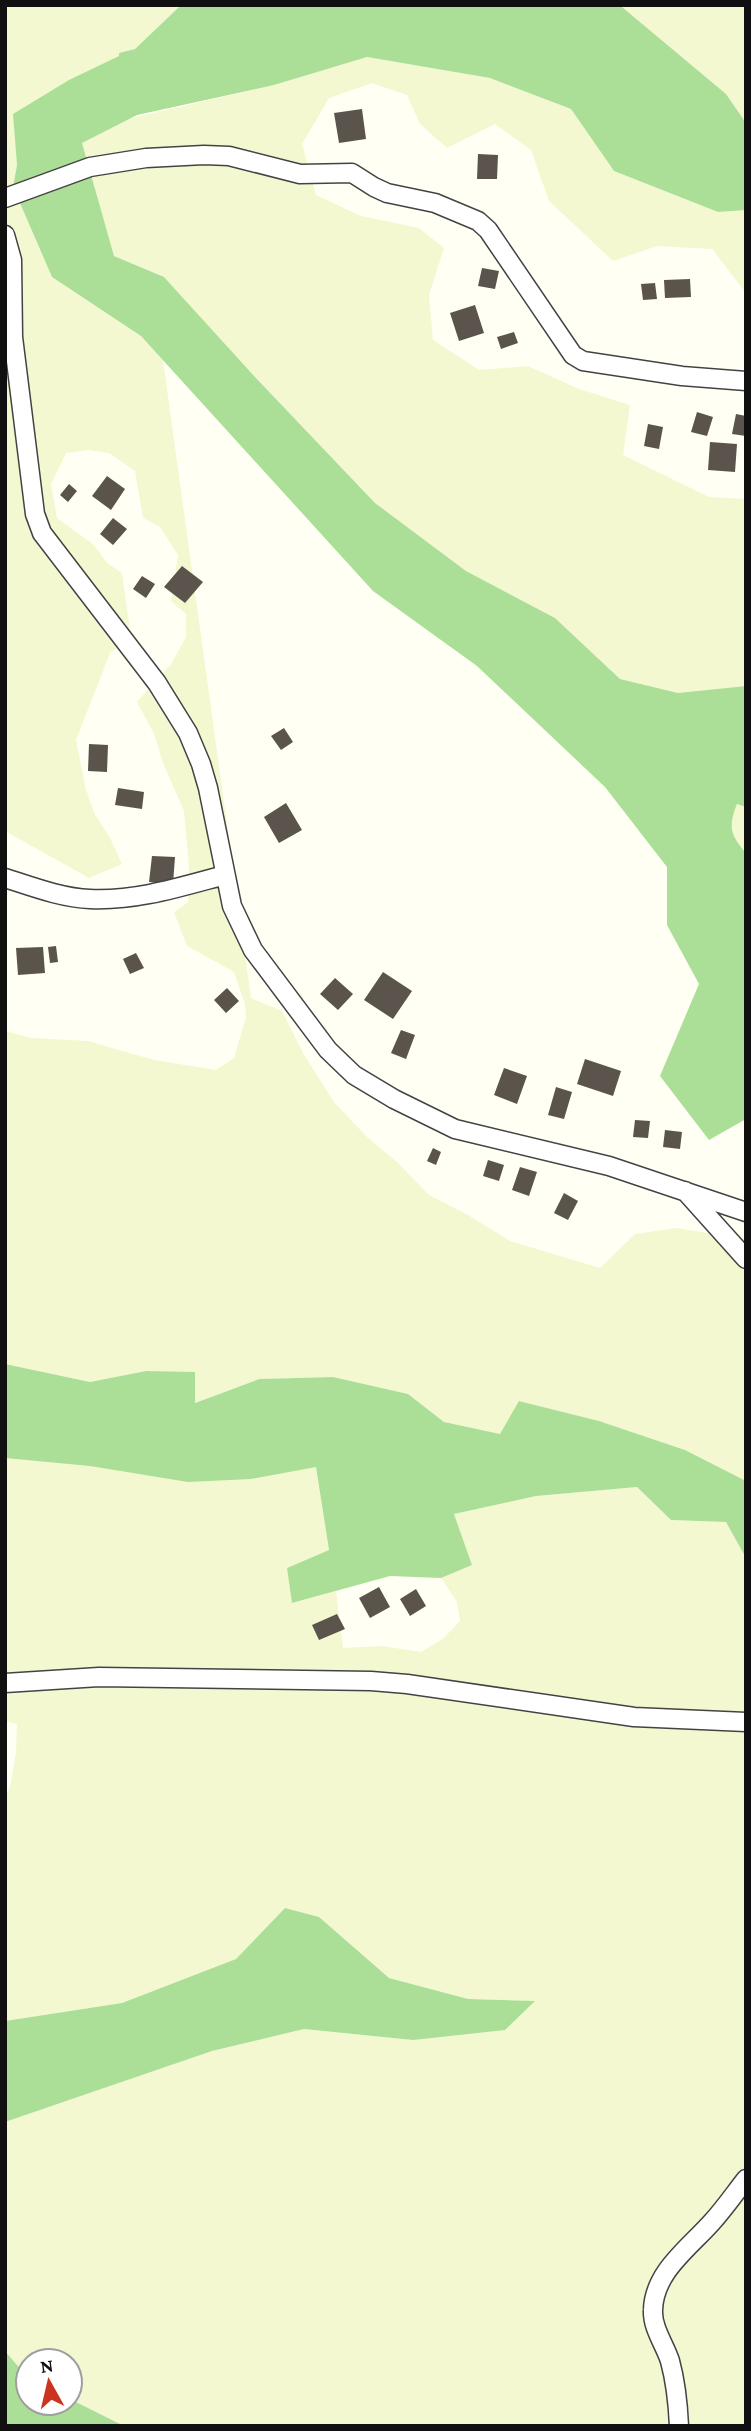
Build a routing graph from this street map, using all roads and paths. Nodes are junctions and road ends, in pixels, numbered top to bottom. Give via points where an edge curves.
1 (5, 198) edge
2 (5, 235) edge
3 (746, 381) edge
4 (225, 874) junction
5 (5, 878) edge
6 (683, 1190) junction
7 (746, 1212) edge
8 (746, 1259) edge
9 (5, 1683) edge
10 (746, 1721) edge
11 (746, 2179) edge
12 (679, 2426) edge

1 - 3 street via 90,167 146,158 229,156 300,174 352,173 387,193 435,203 478,221 573,355 682,376
2 - 4 street via 12,260 13,337 35,514 52,548 157,683 187,733 208,788
4 - 5 street via 154,894 88,899
4 - 6 street via 232,906 253,950 328,1050 354,1075 455,1129 609,1166
6 - 7 street
6 - 8 street
9 - 10 street via 99,1677 371,1681 634,1717
11 - 12 street via 677,2256 658,2286 653,2312 669,2358

